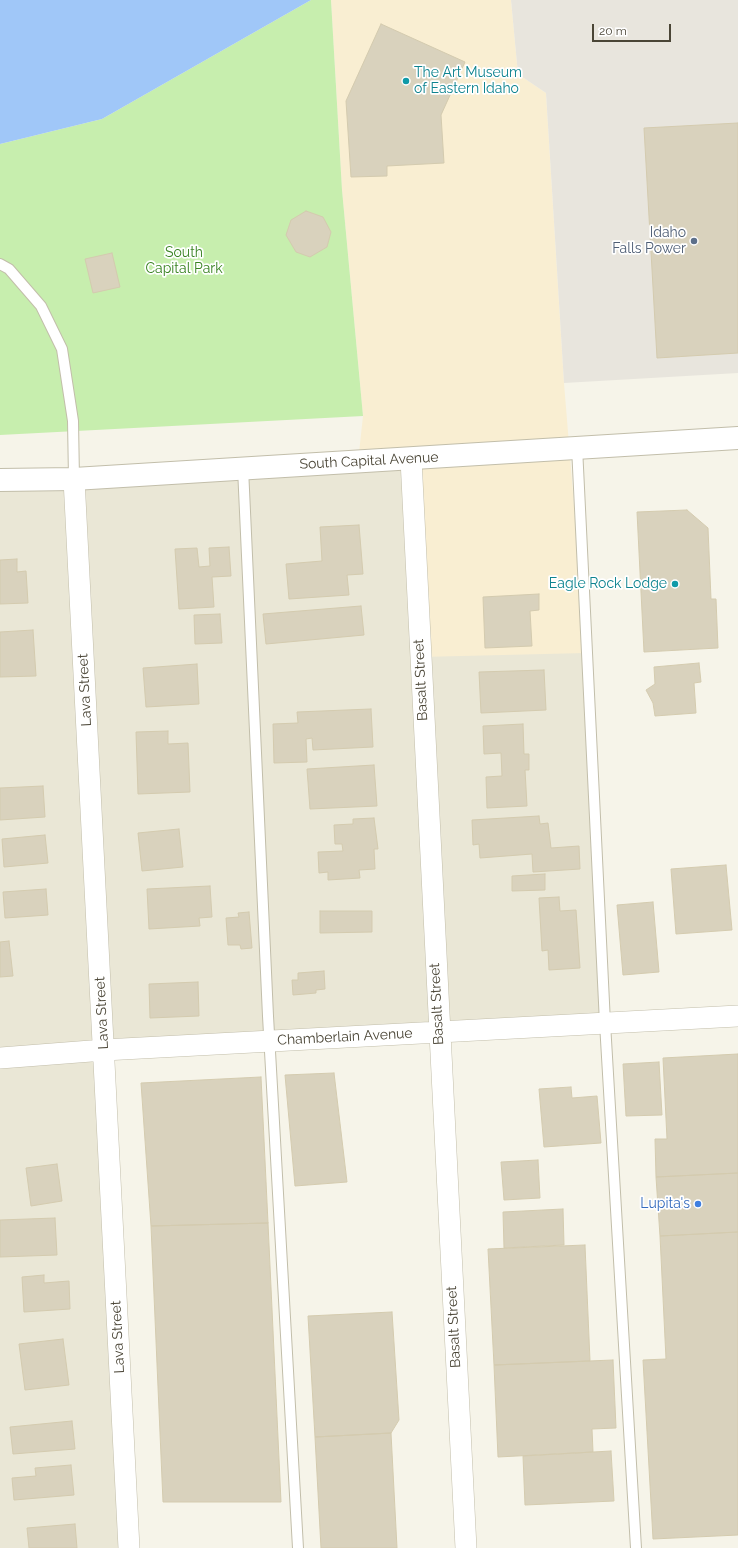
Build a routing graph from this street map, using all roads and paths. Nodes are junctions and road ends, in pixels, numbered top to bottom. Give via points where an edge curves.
1 (0, 264) edge
2 (738, 438) edge
3 (577, 447) junction
4 (411, 459) junction
5 (243, 468) junction
6 (74, 479) junction
7 (0, 480) edge
8 (738, 1016) edge
9 (605, 1024) junction
10 (439, 1033) junction
11 (269, 1041) junction
12 (104, 1050) junction
13 (0, 1058) edge
14 (130, 1548) edge
15 (298, 1548) edge
16 (466, 1548) edge
17 (636, 1548) edge

1 - 6 lane via 9,269 42,306 62,349 73,421
2 - 3 street, South Capital Avenue
3 - 4 street, South Capital Avenue
3 - 9 lane
4 - 5 street, South Capital Avenue
4 - 10 street, Basalt Street
5 - 6 street, South Capital Avenue
5 - 11 lane
6 - 7 street, South Capital Avenue
6 - 12 street, Lava Street
8 - 9 street, Chamberlain Avenue
9 - 10 street, Chamberlain Avenue
9 - 17 lane
10 - 11 street, Chamberlain Avenue
10 - 16 street, Basalt Street
11 - 12 street, Chamberlain Avenue
11 - 15 lane
12 - 13 street, Chamberlain Avenue
12 - 14 street, Lava Street

